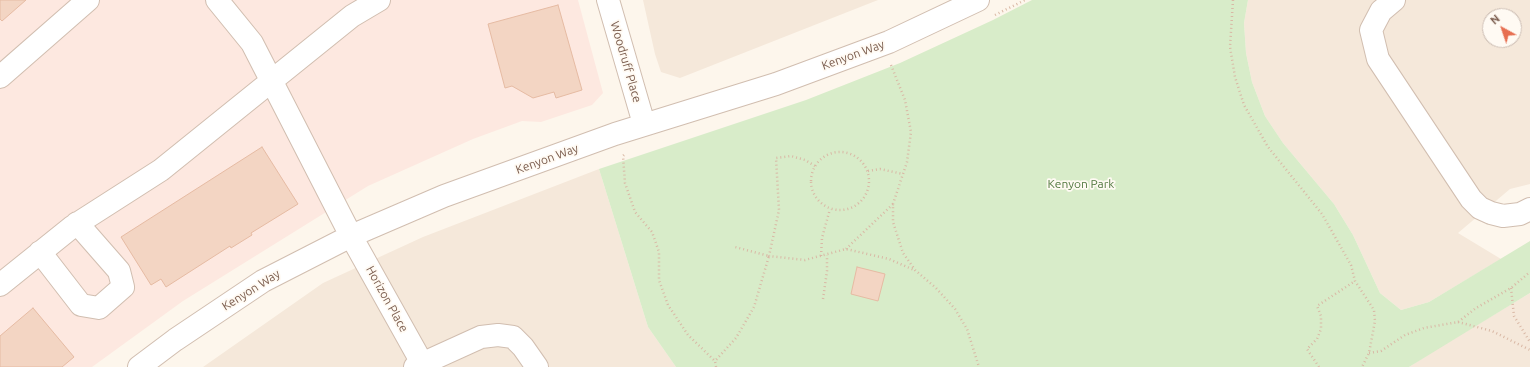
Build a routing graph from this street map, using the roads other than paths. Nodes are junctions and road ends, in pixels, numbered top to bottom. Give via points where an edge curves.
1 (88, 0) edge
2 (216, 0) edge
3 (379, 0) edge
4 (608, 0) edge
5 (978, 0) edge
6 (1394, 0) edge
7 (0, 77) edge
8 (272, 81) junction
9 (644, 124) junction
10 (1530, 209) edge
11 (78, 223) junction
12 (351, 236) junction
13 (40, 252) junction
14 (0, 285) edge
15 (418, 365) edge
16 (139, 367) edge
17 (537, 367) edge

1 - 7 street
2 - 8 street, Horizon Place via 252,42
3 - 8 street via 352,16
4 - 9 street, Woodruff Place
5 - 9 street, Kenyon Way via 889,42 776,84
6 - 10 street via 1381,11 1371,30 1378,59 1471,199 1480,208 1503,216 1520,214
8 - 11 street via 161,170
8 - 12 street, Horizon Place
9 - 12 street, Kenyon Way via 444,196
11 - 13 street
11 - 13 street via 119,271 123,287 99,308 81,305
12 - 15 street, Horizon Place
12 - 16 street, Kenyon Way via 263,281
13 - 14 street
15 - 17 street via 481,337 498,335 512,337 523,347

